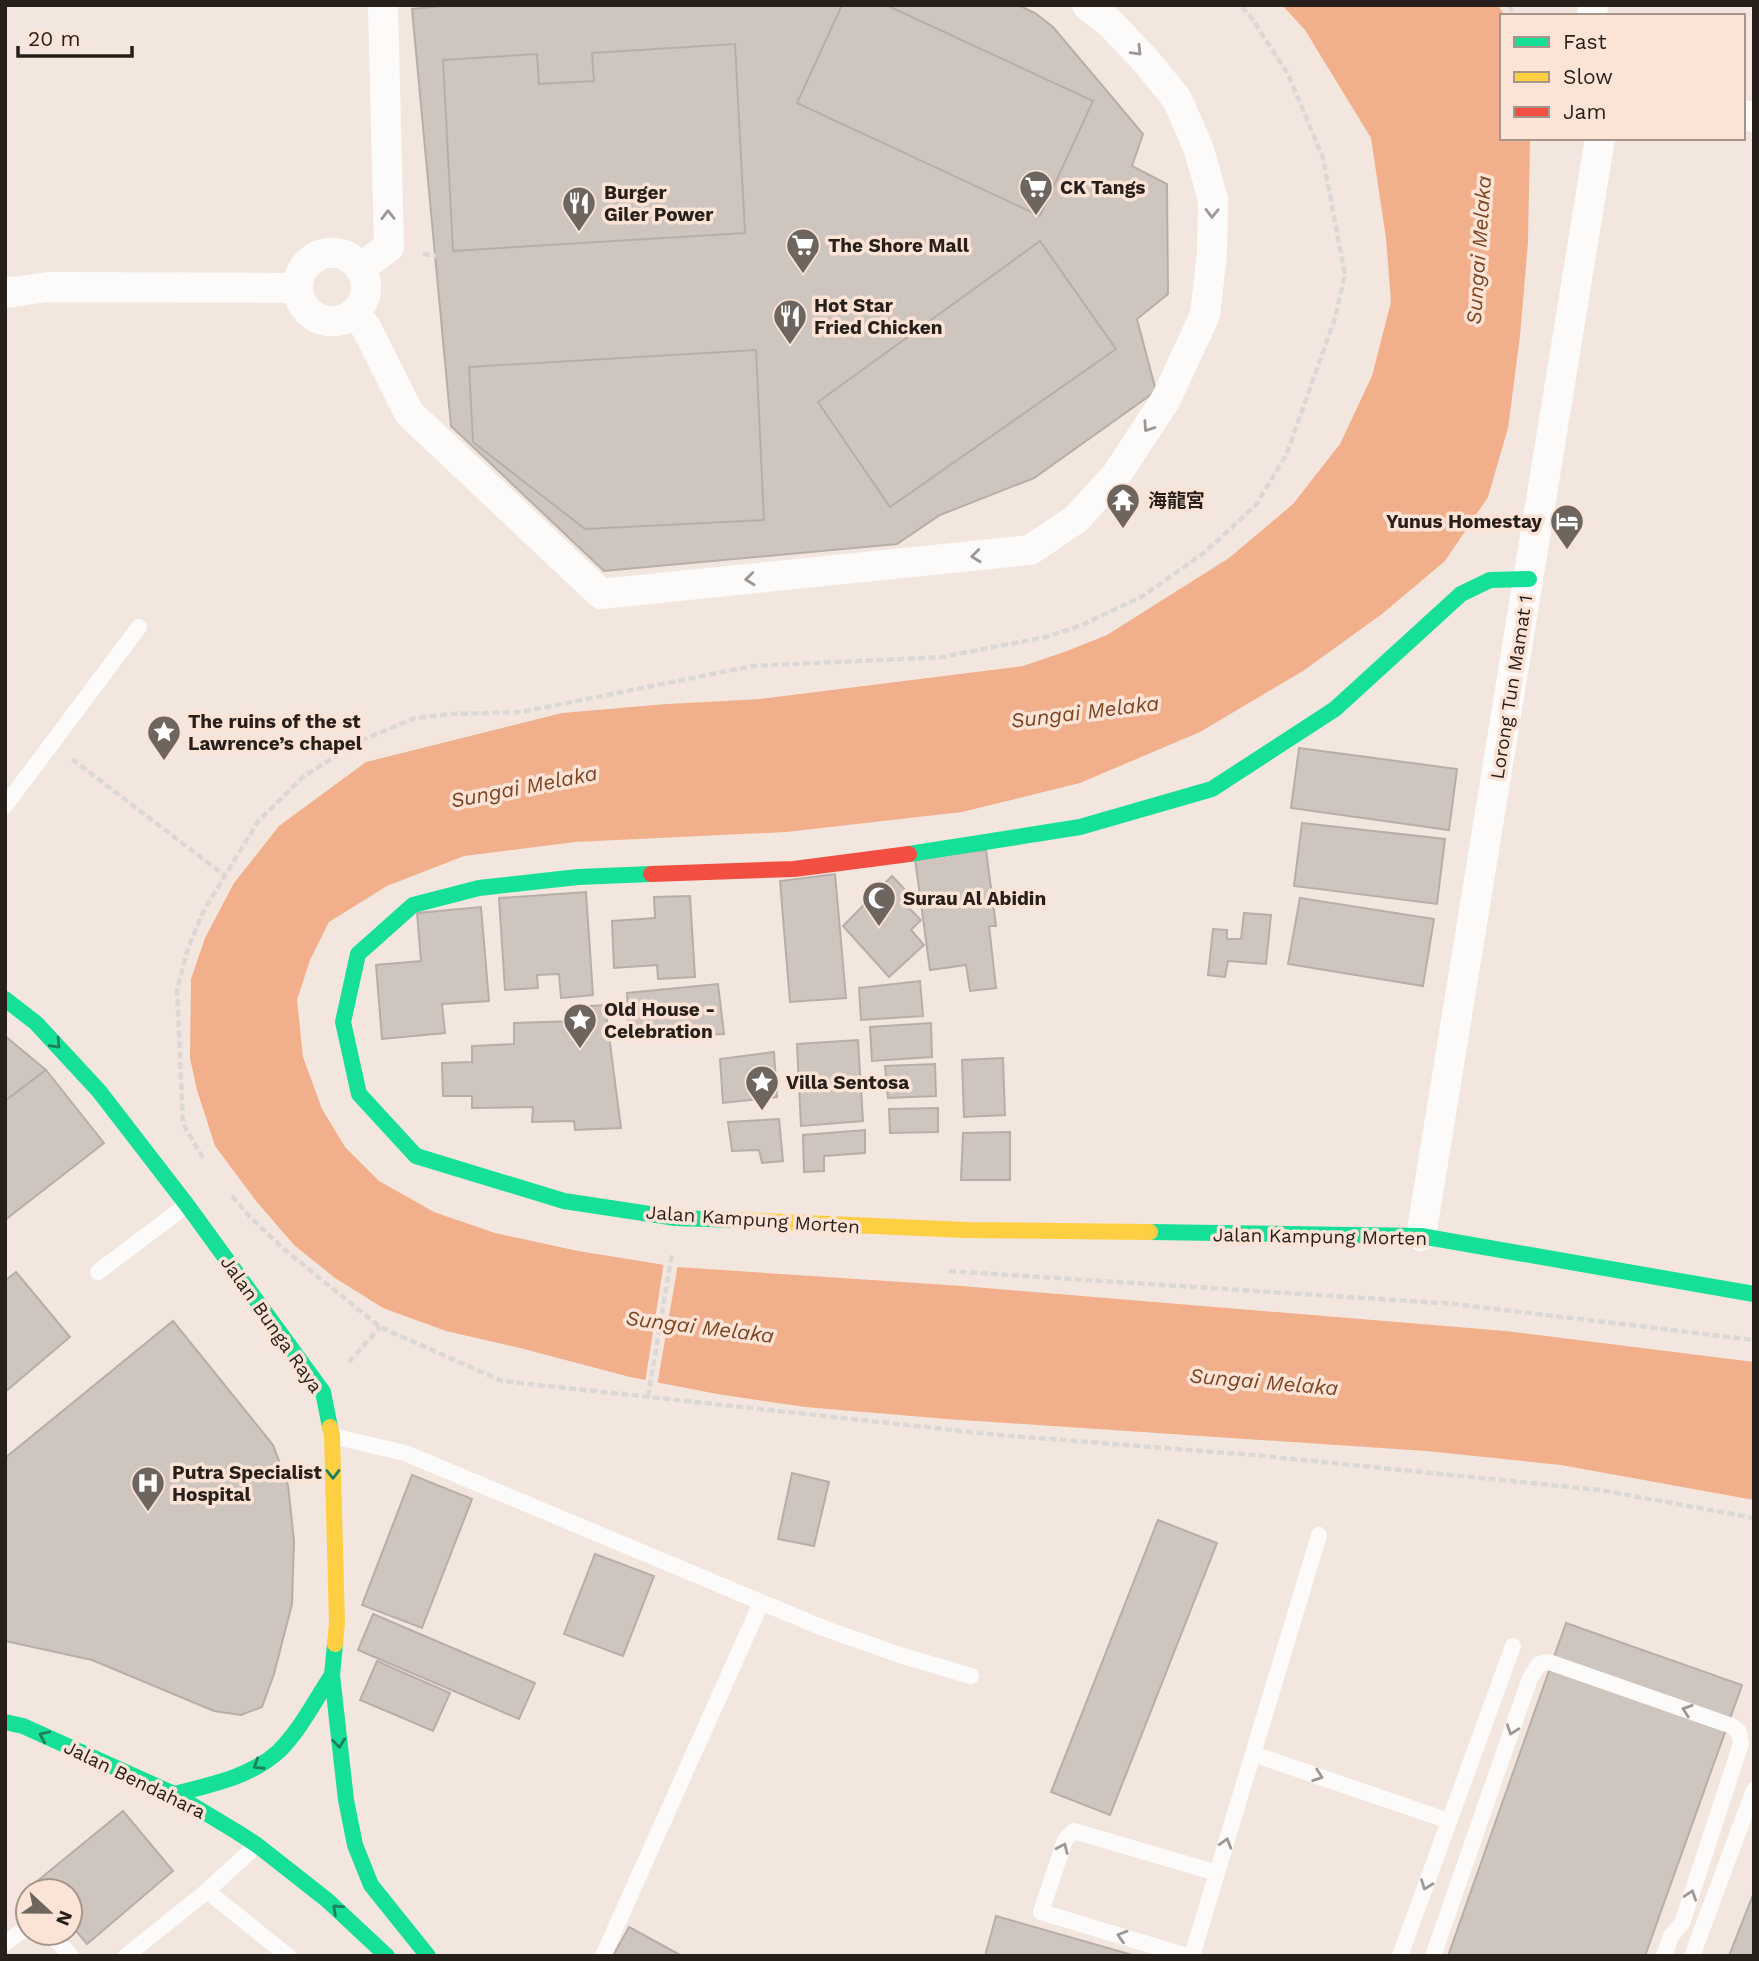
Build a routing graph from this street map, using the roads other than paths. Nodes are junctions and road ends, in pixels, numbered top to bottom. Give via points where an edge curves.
1 (383, 5) edge
2 (1087, 5) edge
3 (1600, 140) edge
4 (360, 268) junction
5 (298, 288) junction
6 (5, 293) edge
7 (353, 314) junction
8 (1529, 579) junction
9 (139, 627) dead end
10 (5, 806) edge
11 (5, 999) edge
12 (187, 1205) junction
13 (1421, 1236) junction
14 (98, 1272) dead end
15 (1754, 1294) edge
16 (332, 1436) junction
17 (1319, 1535) dead end
18 (761, 1603) junction
19 (1513, 1646) dead end
20 (332, 1675) junction
21 (971, 1676) dead end
22 (5, 1722) edge
23 (1253, 1754) junction
24 (1754, 1790) edge
25 (174, 1794) junction
26 (1449, 1821) junction
27 (257, 1845) junction
28 (1217, 1873) junction
29 (207, 1891) junction
30 (126, 1956) edge
31 (288, 1956) edge
32 (387, 1956) edge
33 (428, 1956) edge
34 (603, 1956) edge
35 (1187, 1956) edge
36 (1192, 1956) edge
37 (1400, 1956) edge
38 (1433, 1956) edge
39 (1664, 1956) edge
40 (1692, 1956) edge

4 -> 1 street via 389,247
2 -> 7 street via 1112,25 1177,99 1198,147 1213,199 1212,254 1205,315 1166,399 1116,474 1076,519 1030,550 601,594 409,413 366,327
3 - 8 street, Lorong Tun Mamat 1
4 - 5 street via 344,255 322,254 304,268
4 - 7 street via 366,289 364,301
5 - 6 street via 48,287
5 - 7 street via 306,310 314,317 337,321
8 - 13 street, Lorong Tun Mamat 1
8 - 13 street, Jalan Kampung Morten via 1490,580 1461,594 1335,709 1212,789 1080,827 956,848 794,869 578,877 479,888 413,905 358,954 343,1022 359,1094 416,1156 564,1200 716,1221 966,1230
9 - 10 lane
11 -> 12 street, Jalan Bunga Raya via 36,1023 99,1090
12 - 14 lane
12 - 16 street, Jalan Bunga Raya via 323,1392
13 - 15 street, Jalan Kampung Morten
16 - 18 lane via 405,1452
16 -> 20 street, Jalan Bunga Raya via 337,1623
17 - 23 lane
18 - 21 lane via 902,1656
18 - 34 lane
19 - 26 lane
20 -> 25 street via 288,1741 259,1766 225,1782
20 -> 33 street, Jalan Bunga Raya via 355,1845 370,1885
25 -> 22 street, Jalan Bendahara
23 -> 26 lane
28 -> 23 lane
24 - 40 lane
25 - 27 street, Jalan Bendahara
26 -> 37 lane
27 - 29 lane
32 -> 27 street, Jalan Bendahara via 327,1900
35 -> 28 lane via 1041,1912 1065,1840 1074,1832
28 - 36 lane
29 - 30 lane
29 - 31 lane
39 -> 38 lane via 1682,1923 1741,1744 1739,1732 1549,1662 1539,1664 1530,1678

